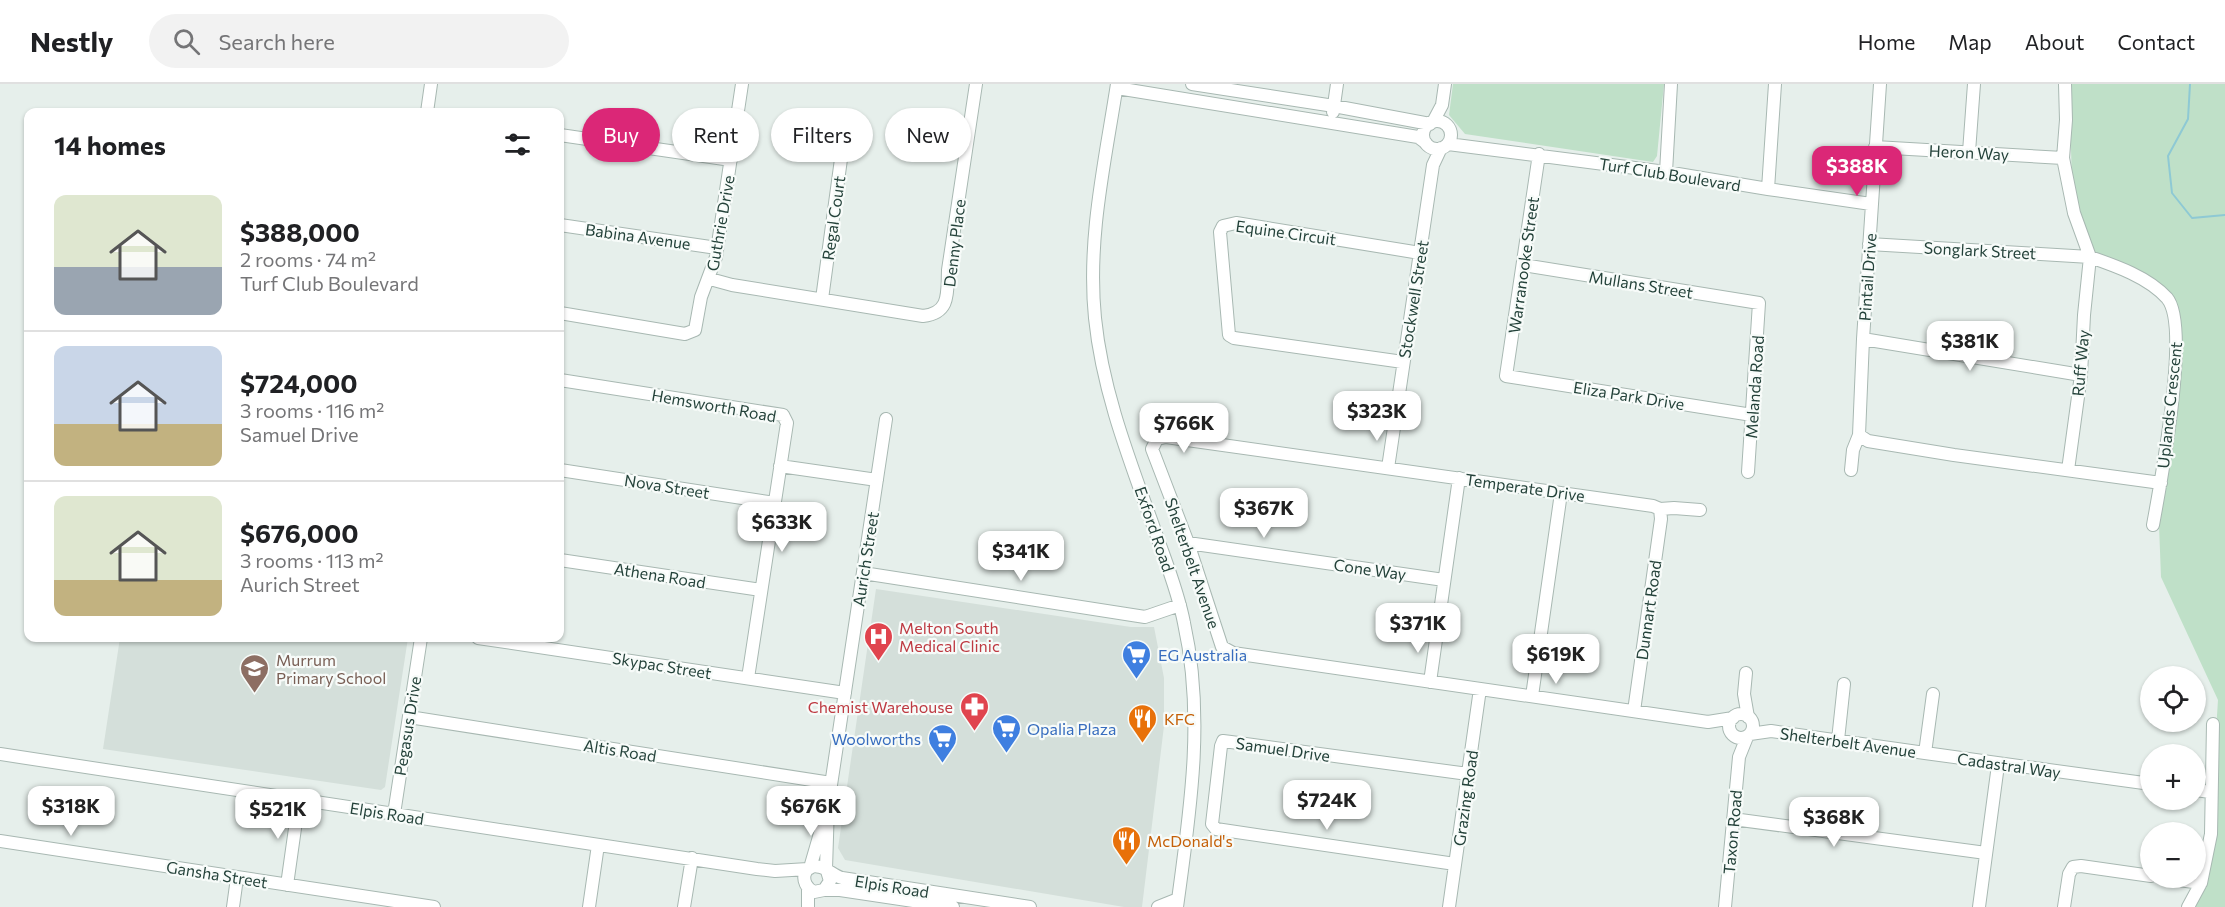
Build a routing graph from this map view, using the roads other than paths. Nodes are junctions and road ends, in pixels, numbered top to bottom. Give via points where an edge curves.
1 (431, 84) edge
2 (742, 84) edge
3 (976, 84) edge
4 (1192, 84) edge
5 (1337, 84) edge
6 (1445, 84) edge
7 (1671, 84) edge
8 (1775, 84) edge
9 (1880, 84) edge
10 (1974, 84) edge
11 (2065, 84) edge
12 (1117, 86) edge
13 (1442, 105) junction
14 (1334, 106) junction
15 (428, 108) edge
16 (738, 108) edge
17 (1332, 122) junction
18 (1432, 123) junction
19 (564, 136) edge
20 (1440, 140) junction
21 (1875, 147) junction
22 (672, 151) edge
23 (1969, 152) junction
24 (1539, 154) junction
25 (2063, 158) junction
26 (730, 162) edge
27 (841, 162) edge
28 (1666, 172) junction
29 (1768, 189) junction
30 (1871, 204) junction
31 (564, 226) edge
32 (1869, 244) junction
33 (717, 248) junction
34 (1420, 253) junction
35 (2090, 257) junction
36 (1523, 265) junction
37 (710, 279) junction
38 (822, 299) junction
39 (1759, 303) joint
40 (564, 314) edge
41 (1863, 339) junction
42 (1403, 362) junction
43 (2081, 375) junction
44 (1506, 376) joint
45 (564, 381) edge
46 (1752, 415) junction
47 (885, 419) dead end
48 (1859, 435) junction
49 (780, 466) junction
50 (1388, 468) junction
51 (1851, 470) dead end
52 (2068, 470) junction
53 (564, 471) edge
54 (1749, 472) dead end
55 (1459, 478) junction
56 (877, 480) junction
57 (2161, 483) junction
58 (1561, 493) junction
59 (775, 503) junction
60 (1660, 509) junction
61 (1700, 510) dead end
62 (2153, 525) dead end
63 (1188, 543) junction
64 (564, 561) edge
65 (863, 573) junction
66 (1444, 580) junction
67 (761, 590) junction
68 (1180, 605) junction
69 (420, 642) edge
70 (505, 642) edge
71 (1746, 673) dead end
72 (748, 678) junction
73 (1430, 682) junction
74 (1844, 684) dead end
75 (1480, 689) junction
76 (845, 693) junction
77 (1744, 694) junction
78 (1933, 694) dead end
79 (1532, 696) junction
80 (1634, 711) junction
81 (409, 717) junction
82 (1734, 717) junction
83 (1750, 718) junction
84 (1708, 722) junction
85 (2213, 724) dead end
86 (1771, 731) junction
87 (1732, 733) junction
88 (1748, 736) junction
89 (1838, 740) junction
90 (1925, 753) junction
91 (0, 754) edge
92 (1739, 757) junction
93 (1998, 765) junction
94 (1468, 774) junction
95 (831, 783) junction
96 (2140, 783) edge
97 (2206, 791) edge
98 (2210, 792) junction
99 (299, 800) junction
100 (828, 806) junction
101 (394, 814) junction
102 (1733, 819) junction
103 (0, 841) edge
104 (598, 845) junction
105 (1986, 854) junction
106 (692, 858) junction
107 (2206, 858) edge
108 (1455, 864) junction
109 (809, 869) junction
110 (826, 870) junction
111 (775, 871) junction
112 (2140, 874) edge
113 (237, 878) junction
114 (287, 885) junction
115 (806, 887) junction
116 (2198, 888) edge
117 (822, 891) junction
118 (1177, 903) edge
119 (233, 907) edge
120 (434, 907) edge
121 (589, 907) edge
122 (684, 907) edge
123 (808, 907) edge
124 (815, 907) edge
125 (953, 907) edge
126 (1030, 907) edge
127 (1158, 907) edge
128 (1449, 907) edge
129 (1725, 907) edge
130 (1979, 907) edge
131 (2064, 907) edge
132 (2188, 907) edge

1 - 15 street
2 - 16 street, Guthrie Drive
3 - 38 street, Denny Place via 945,303 937,312 923,316
4 - 14 street
5 - 14 street
6 - 13 street, Stockwell Street
7 - 28 street
8 - 29 street
9 - 21 street, Pintail Drive
10 - 23 street
11 - 25 street
12 - 17 street, Turf Club Boulevard
12 - 68 street, Exford Road via 1096,220 1095,321 1113,408
13 - 18 street, Stockwell Street
13 - 20 street, Stockwell Street
14 - 17 street
14 - 18 street
17 - 20 street, Turf Club Boulevard
18 - 20 street via 1441,122
18 - 20 street, Stockwell Street via 1424,130
19 - 22 street
20 - 24 street, Turf Club Boulevard
20 - 34 street, Stockwell Street
21 - 23 street, Heron Way
21 - 30 street, Pintail Drive
23 - 25 street, Heron Way
24 - 28 street, Turf Club Boulevard
24 - 36 street, Warranooke Street
25 - 35 street via 2074,213
26 - 33 street, Guthrie Drive
27 - 38 street, Regal Court
28 - 29 street, Turf Club Boulevard
29 - 30 street, Turf Club Boulevard
30 - 32 street, Pintail Drive
31 - 33 street, Babina Avenue
32 - 35 street, Songlark Street
32 - 41 street, Pintail Drive
33 - 37 street, Guthrie Drive
34 - 42 street, Stockwell Street
34 - 42 street, Equine Circuit via 1236,224 1223,226 1220,232 1229,335
35 - 43 street, Ruff Way
35 - 57 street, Uplands Crescent via 2146,282 2168,299 2177,349
36 - 39 street, Mullans Street
36 - 44 street, Warranooke Street
37 - 38 street, Denny Place
37 - 40 street, Guthrie Drive via 701,297 695,330 690,333
39 - 46 street, Melanda Road
41 - 43 street
41 - 48 street, Pintail Drive
42 - 50 street, Stockwell Street
43 - 52 street, Ruff Way
44 - 46 street, Eliza Park Drive
45 - 49 street, Hemsworth Road via 778,413 787,423
46 - 54 street, Melanda Road
47 - 56 street, Aurich Street
48 - 51 street, Pintail Drive via 1852,450
48 - 52 street via 1868,441
49 - 56 street
49 - 59 street, Hemsworth Road
50 - 55 street, Temperate Drive
50 - 63 street, Shelterbelt Avenue via 1170,437 1157,439 1152,449
52 - 57 street
53 - 59 street, Nova Street
55 - 58 street, Temperate Drive
55 - 66 street
56 - 65 street, Aurich Street
57 - 62 street, Uplands Crescent
58 - 60 street, Temperate Drive
58 - 79 street
59 - 67 street, Hemsworth Road
60 - 61 street, Temperate Drive
60 - 80 street, Dunnart Road
63 - 66 street, Cone Way
63 - 73 street, Shelterbelt Avenue via 1222,647 1233,653
64 - 67 street, Athena Road
65 - 68 street via 1145,617
65 - 76 street, Aurich Street
66 - 73 street
67 - 72 street, Hemsworth Road
68 - 118 street, Exford Road via 1191,660 1195,752
69 - 81 street, Pegasus Drive
70 - 72 street, Skypac Street
71 - 77 street
72 - 76 street, Skypac Street
73 - 75 street, Shelterbelt Avenue
74 - 89 street
75 - 79 street, Shelterbelt Avenue
75 - 94 street, Grazing Road
76 - 95 street, Aurich Street
77 - 82 street
77 - 83 street
78 - 90 street
79 - 80 street, Shelterbelt Avenue
80 - 84 street, Shelterbelt Avenue
81 - 95 street, Altis Road
81 - 101 street, Pegasus Drive
82 - 83 street
82 - 84 street, Shelterbelt Avenue
82 - 87 street
83 - 86 street, Shelterbelt Avenue
83 - 88 street via 1753,725
84 - 87 street, Shelterbelt Avenue
85 - 98 street
86 - 88 street, Shelterbelt Avenue
86 - 89 street, Shelterbelt Avenue
87 - 88 street via 1740,738
87 - 92 street
88 - 92 street
89 - 90 street, Shelterbelt Avenue
90 - 93 street, Cadastral Way
91 - 99 street, Elpis Road
92 - 102 street, Taxon Road
93 - 96 street, Cadastral Way
93 - 105 street
94 - 108 street, Grazing Road
94 - 108 street, Samuel Drive via 1223,741 1221,746 1212,824 1216,829
95 - 100 street, Aurich Street
97 - 98 street
98 - 107 street via 2211,834
99 - 101 street, Elpis Road
99 - 114 street
100 - 109 street, Aurich Street
100 - 110 street, Aurich Street
101 - 104 street, Elpis Road
102 - 105 street
102 - 129 street, Taxon Road
103 - 113 street, Gansha Street
104 - 106 street, Elpis Road
104 - 121 street
105 - 130 street
106 - 111 street, Elpis Road
106 - 122 street
108 - 128 street, Grazing Road
109 - 110 street via 818,866
109 - 111 street, Elpis Road
109 - 115 street via 804,879
110 - 117 street via 830,881
110 - 126 street, Elpis Road via 842,878
111 - 115 street, Elpis Road
112 - 131 street via 2073,867
113 - 114 street, Gansha Street
113 - 119 street
114 - 120 street, Gansha Street
115 - 117 street
115 - 123 street
116 - 132 street
117 - 124 street
117 - 125 street, Elpis Road via 840,890
118 - 127 street

